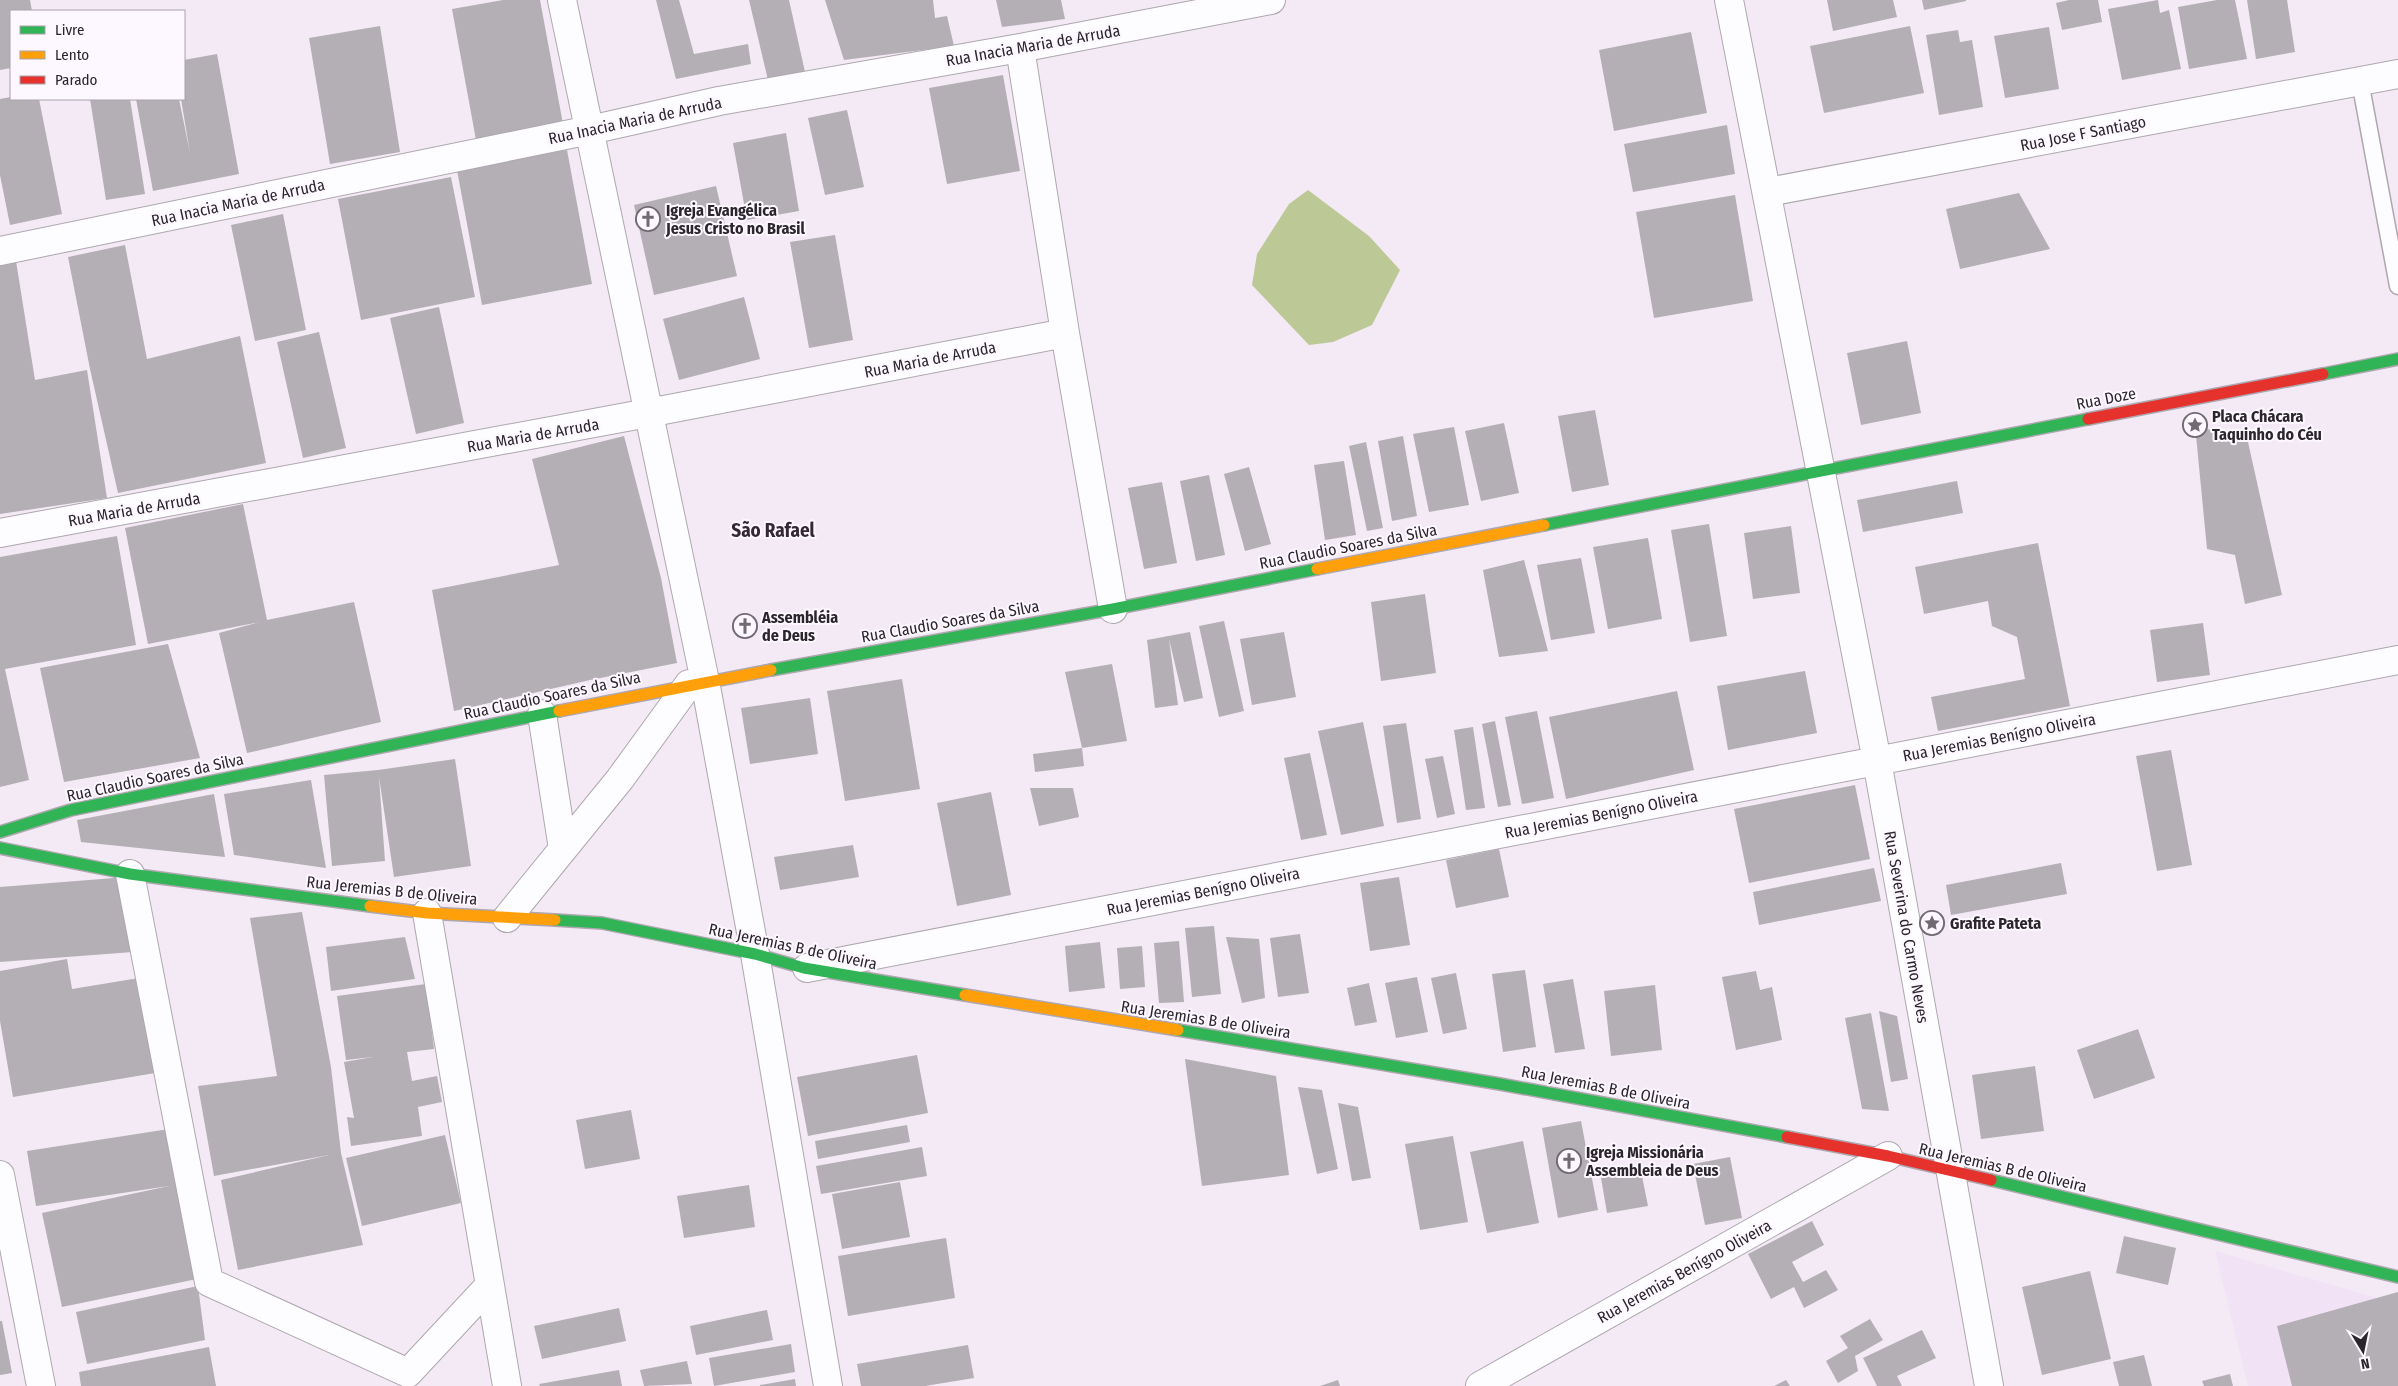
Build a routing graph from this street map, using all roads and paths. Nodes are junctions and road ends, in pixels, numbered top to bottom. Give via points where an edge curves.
1 (562, 0) edge
2 (1271, 0) edge
3 (1730, 0) edge
4 (1020, 48) junction
5 (2398, 74) edge
6 (2360, 81) junction
7 (590, 130) junction
8 (1768, 192) junction
9 (0, 251) edge
10 (2398, 286) edge
11 (1065, 334) junction
12 (2398, 359) edge
13 (648, 414) junction
14 (1821, 470) junction
15 (0, 533) edge
16 (1113, 609) junction
17 (2398, 660) edge
18 (697, 682) junction
19 (542, 714) junction
20 (1877, 761) junction
21 (0, 832) edge
22 (0, 848) edge
23 (563, 849) junction
24 (130, 874) junction
25 (427, 913) junction
26 (507, 918) junction
27 (755, 954) junction
28 (804, 968) junction
29 (1888, 1156) junction
30 (1950, 1172) junction
31 (0, 1175) edge
32 (2398, 1277) edge
33 (490, 1285) junction
34 (410, 1382) edge
35 (41, 1386) edge
36 (507, 1386) edge
37 (828, 1386) edge
38 (1480, 1386) edge
39 (1989, 1386) edge

1 - 7 street
2 - 4 street, Rua Inacia Maria de Arruda
3 - 8 street, Rua Severina do Carmo Neves
4 - 7 street, Rua Inacia Maria de Arruda via 719,101
4 - 11 street
5 - 6 street, Rua Jose F Santiago
6 - 8 street, Rua Jose F Santiago
6 - 10 lane
7 - 9 street, Rua Inacia Maria de Arruda
7 - 13 street
8 - 14 street, Rua Severina do Carmo Neves
11 - 13 street, Rua Maria de Arruda
11 - 16 street
12 - 14 street, Rua Doze
13 - 15 street, Rua Maria de Arruda
13 - 18 street
14 - 16 street, Rua Claudio Soares da Silva
14 - 20 street, Rua Severina do Carmo Neves
16 - 18 street, Rua Claudio Soares da Silva
17 - 20 street, Rua Jeremias Benígno Oliveira
18 - 19 street, Rua Claudio Soares da Silva
18 - 23 street
18 - 27 street
19 - 21 street, Rua Claudio Soares da Silva via 71,810
19 - 23 street
20 - 28 street, Rua Jeremias Benígno Oliveira
20 - 30 street, Rua Severina do Carmo Neves
22 - 24 street, Rua Jeremias B de Oliveira
23 - 26 street
24 - 25 street, Rua Jeremias B de Oliveira
24 - 34 street via 209,1282
25 - 26 street, Rua Jeremias B de Oliveira
25 - 33 street
26 - 27 street, Rua Jeremias B de Oliveira via 602,923
27 - 28 street, Rua Jeremias B de Oliveira
27 - 37 street
28 - 29 street, Rua Jeremias B de Oliveira via 1500,1084
29 - 30 street, Rua Jeremias B de Oliveira
29 - 38 street, Rua Jeremias Benígno Oliveira
30 - 32 street, Rua Jeremias B de Oliveira
30 - 39 street, Rua Severina do Carmo Neves
31 - 35 street
33 - 34 street
33 - 36 street

